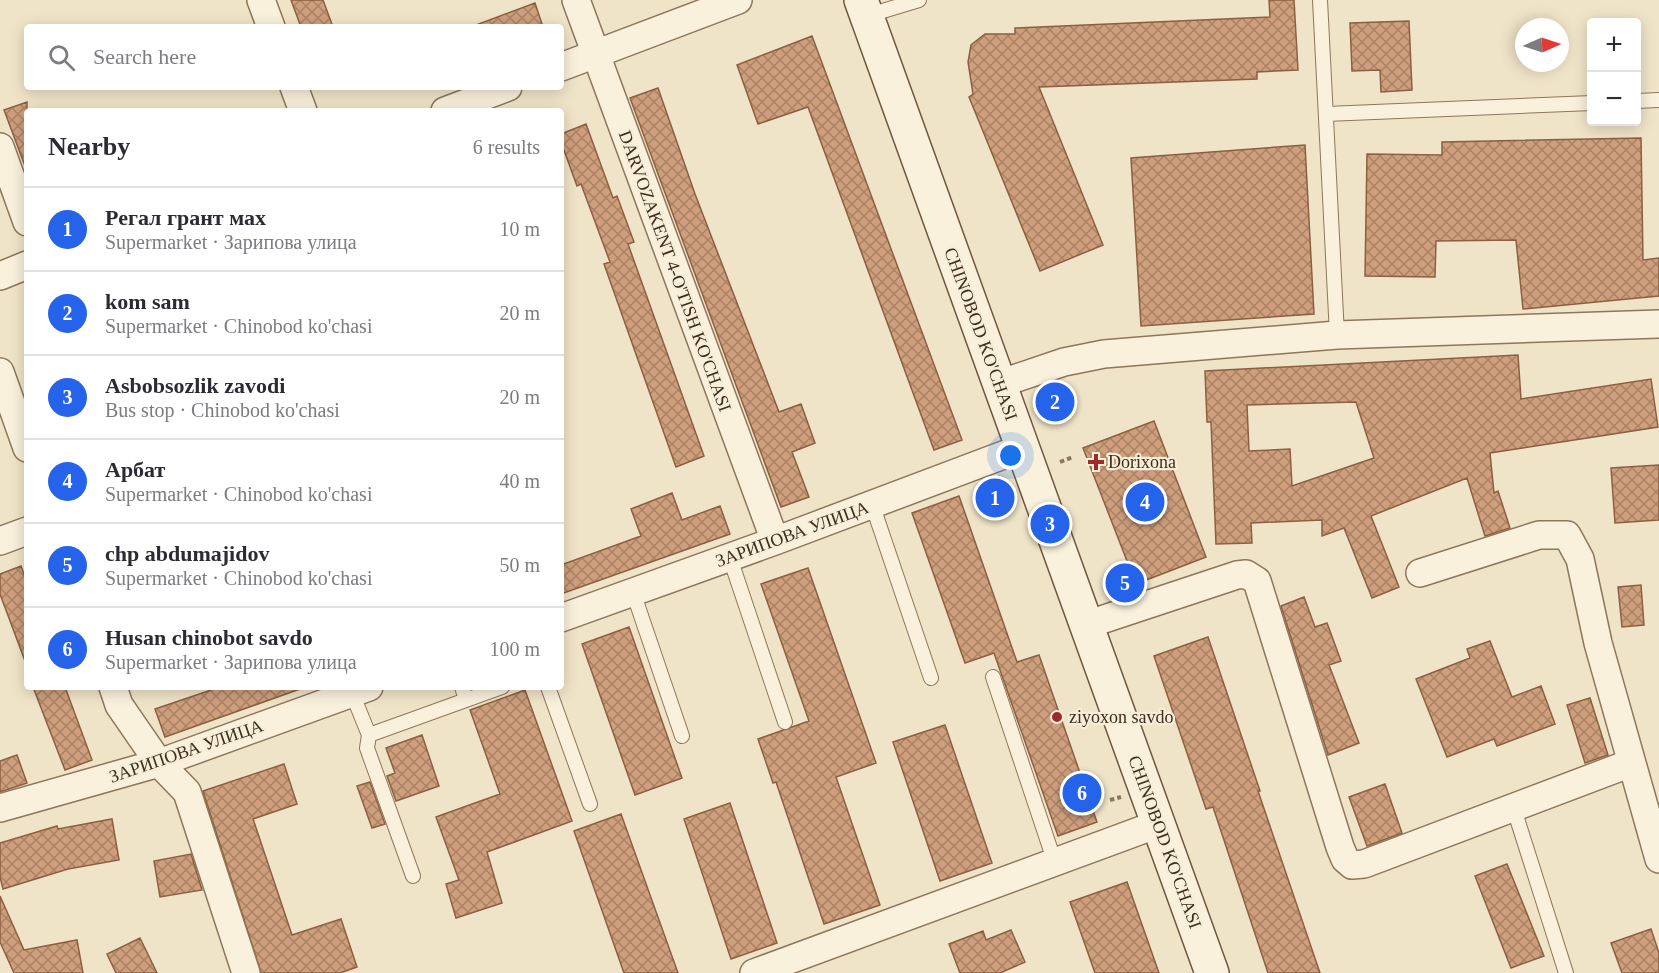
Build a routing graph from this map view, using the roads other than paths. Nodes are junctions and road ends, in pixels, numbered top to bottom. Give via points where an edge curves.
1 (261, 0) edge
2 (576, 0) edge
3 (738, 0) edge
4 (919, 0) edge
5 (1320, 0) edge
6 (864, 8) edge
7 (270, 24) edge
8 (596, 54) junction
9 (564, 66) edge
10 (295, 90) edge
11 (500, 90) edge
12 (1659, 100) edge
13 (1641, 101) edge
14 (1587, 103) edge
15 (302, 108) edge
16 (453, 108) edge
17 (1326, 114) junction
18 (0, 147) edge
19 (24, 214) edge
20 (24, 266) edge
21 (0, 276) edge
22 (1659, 324) edge
23 (1337, 335) junction
24 (0, 372) edge
25 (999, 384) junction
26 (24, 440) edge
27 (1022, 448) junction
28 (872, 504) junction
29 (24, 532) edge
30 (0, 541) edge
31 (775, 541) junction
32 (730, 558) junction
33 (1420, 573) dead end
34 (633, 592) junction
35 (564, 617) edge
36 (1086, 625) junction
37 (993, 677) dead end
38 (931, 678) dead end
39 (114, 690) edge
40 (361, 690) edge
41 (483, 690) edge
42 (549, 690) edge
43 (464, 693) edge
44 (785, 722) dead end
45 (369, 735) junction
46 (682, 736) dead end
47 (159, 763) junction
48 (1631, 763) junction
49 (590, 804) dead end
50 (1513, 806) junction
51 (0, 808) edge
52 (1158, 824) junction
53 (1659, 859) edge
54 (1055, 863) junction
55 (413, 876) dead end
56 (246, 973) edge
57 (754, 973) edge
58 (1212, 973) edge
59 (1566, 973) edge

1 - 7 street
2 - 8 street, DARVOZAKENT 4-O'TISH KO'CHASI
3 - 8 street
4 - 6 lane
5 - 17 lane
6 - 25 main road, CHINOBOD KO'CHASI
8 - 9 street
8 - 31 street, DARVOZAKENT 4-O'TISH KO'CHASI
10 - 15 street
11 - 16 street
12 - 13 lane
14 - 17 lane
17 - 23 lane
18 - 19 street
20 - 21 street
22 - 23 street
23 - 25 street via 1104,354 1064,362
24 - 26 street
25 - 27 main road, CHINOBOD KO'CHASI
27 - 28 street, ЗАРИПОВА УЛИЦА
27 - 36 main road, CHINOBOD KO'CHASI
28 - 31 street, ЗАРИПОВА УЛИЦА
28 - 38 lane
29 - 30 street
31 - 32 street, ЗАРИПОВА УЛИЦА
32 - 34 street, ЗАРИПОВА УЛИЦА
32 - 44 lane
33 - 48 street via 1539,535 1567,535 1580,559
34 - 35 street, ЗАРИПОВА УЛИЦА
34 - 46 lane
36 - 50 street via 1237,576 1246,574 1257,581 1340,847 1352,865 1364,864
36 - 52 main road, CHINOBOD KO'CHASI
37 - 54 lane
39 - 47 street via 119,705
40 - 45 lane
40 - 47 street, ЗАРИПОВА УЛИЦА
41 - 43 lane
42 - 49 lane
43 - 45 lane
45 - 55 lane via 368,748
47 - 51 street, ЗАРИПОВА УЛИЦА
47 - 56 street via 188,792
48 - 50 street
48 - 53 street
50 - 59 lane
52 - 54 street
52 - 58 main road, CHINOBOD KO'CHASI
54 - 57 street

